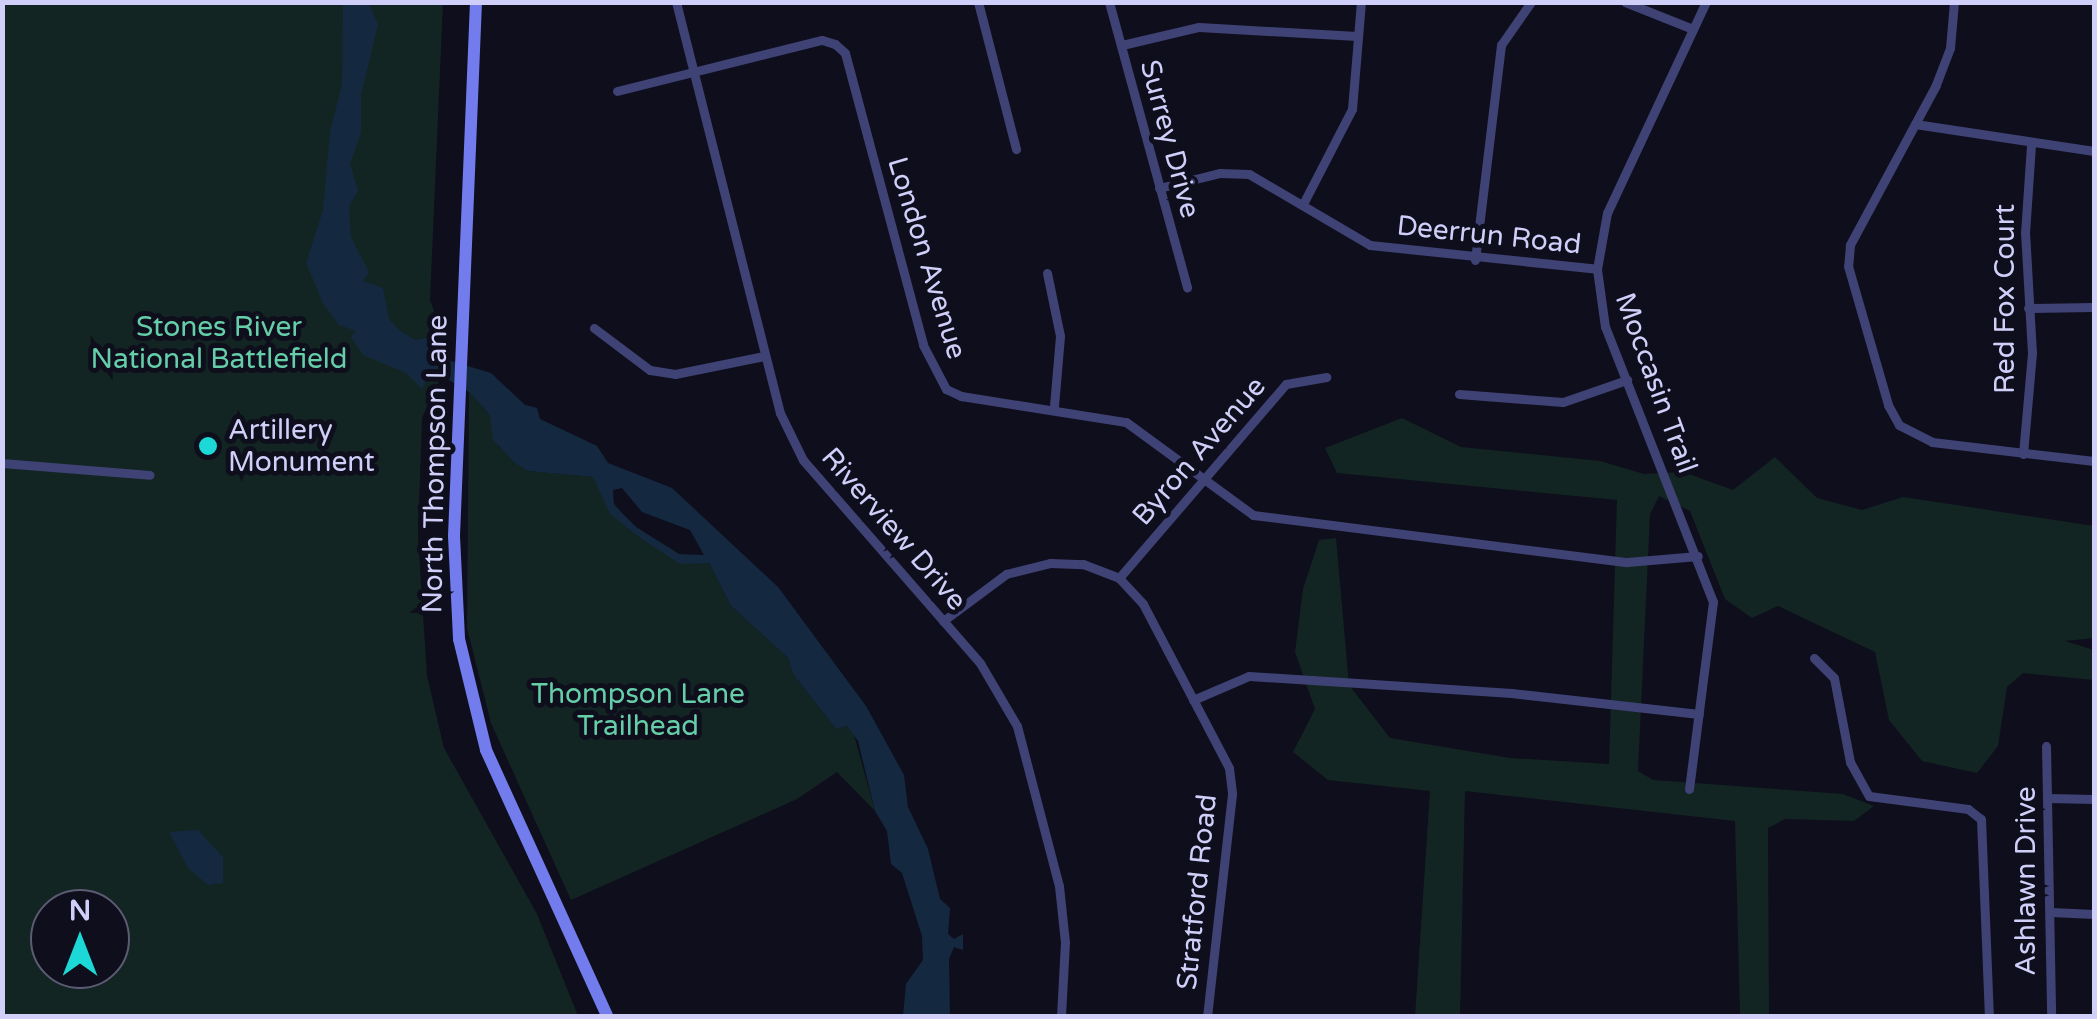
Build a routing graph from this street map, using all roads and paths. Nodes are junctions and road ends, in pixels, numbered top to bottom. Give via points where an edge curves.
1 (476, 2) edge
2 (676, 2) edge
3 (1109, 2) edge
4 (1361, 2) edge
5 (1531, 2) edge
6 (1625, 2) edge
7 (1706, 2) edge
8 (1954, 2) edge
9 (982, 3) edge
10 (1693, 29) junction
11 (1358, 36) junction
12 (1122, 45) junction
13 (690, 73) junction
14 (617, 91) dead end
15 (1915, 124) junction
16 (2031, 144) junction
17 (1016, 148) dead end
18 (2094, 151) edge
19 (1160, 188) junction
20 (1304, 202) junction
21 (1476, 260) junction
22 (1597, 268) junction
23 (1047, 273) dead end
24 (1187, 288) dead end
25 (2094, 307) edge
26 (2028, 308) junction
27 (594, 328) dead end
28 (764, 356) junction
29 (1326, 377) dead end
30 (1627, 380) junction
31 (1459, 394) dead end
32 (1054, 406) junction
33 (2022, 454) junction
34 (2094, 461) edge
35 (2, 463) edge
36 (150, 474) dead end
37 (1202, 479) junction
38 (1698, 556) junction
39 (1119, 578) junction
40 (943, 621) junction
41 (1814, 658) dead end
42 (1193, 700) junction
43 (1699, 714) junction
44 (2046, 746) dead end
45 (1689, 789) dead end
46 (2048, 798) junction
47 (2094, 799) edge
48 (2051, 912) junction
49 (2094, 914) edge
50 (607, 1016) edge
51 (1061, 1016) edge
52 (1207, 1016) edge
53 (1989, 1016) edge
54 (2051, 1016) edge

1 - 50 main road, North Thompson Lane via 453,585 465,681 503,791
2 - 13 street, Riverview Drive
3 - 12 street, Surrey Drive
4 - 11 street
5 - 21 street via 1501,45 1495,72
6 - 10 street
7 - 10 street, Moccasin Trail
8 - 15 street via 1950,48
9 - 17 street
10 - 22 street, Moccasin Trail via 1607,213
11 - 12 street via 1199,27
11 - 20 street via 1352,109
12 - 19 street, Surrey Drive
13 - 14 street
13 - 28 street, Riverview Drive
13 - 32 street, London Avenue via 822,40 835,44 844,53 935,372 961,396
15 - 16 street
15 - 33 street via 1860,217 1849,255 1888,406 1913,437
16 - 18 street
16 - 26 street, Red Fox Court
19 - 20 street, Deerrun Road via 1234,172
19 - 24 street, Surrey Drive
20 - 21 street, Deerrun Road via 1354,240
21 - 22 street, Deerrun Road
22 - 30 street, Moccasin Trail via 1605,327
23 - 32 street via 1060,336
25 - 26 street
26 - 33 street, Red Fox Court via 2032,353
27 - 28 street via 628,356 662,372
28 - 40 street, Riverview Drive via 804,460
29 - 37 street, Byron Avenue via 1286,384
30 - 31 street via 1563,402
30 - 38 street, Moccasin Trail
32 - 37 street, London Avenue via 1144,430
33 - 34 street
35 - 36 street
37 - 38 street, London Avenue via 1253,515 1627,562
37 - 39 street, Byron Avenue
38 - 43 street, Moccasin Trail via 1714,602
39 - 40 street via 1082,564 1028,565
39 - 42 street, Stratford Road via 1143,604
40 - 51 street, Riverview Drive via 998,690 1028,754 1059,886 1066,942
41 - 53 street via 1834,678 1850,762 1869,796 1968,809 1981,818
42 - 43 street via 1235,678 1511,693
42 - 52 street, Stratford Road via 1220,746 1232,794
43 - 45 street, Moccasin Trail
44 - 46 street, Ashlawn Drive
46 - 47 street
46 - 48 street, Ashlawn Drive
48 - 49 street
48 - 54 street, Ashlawn Drive

